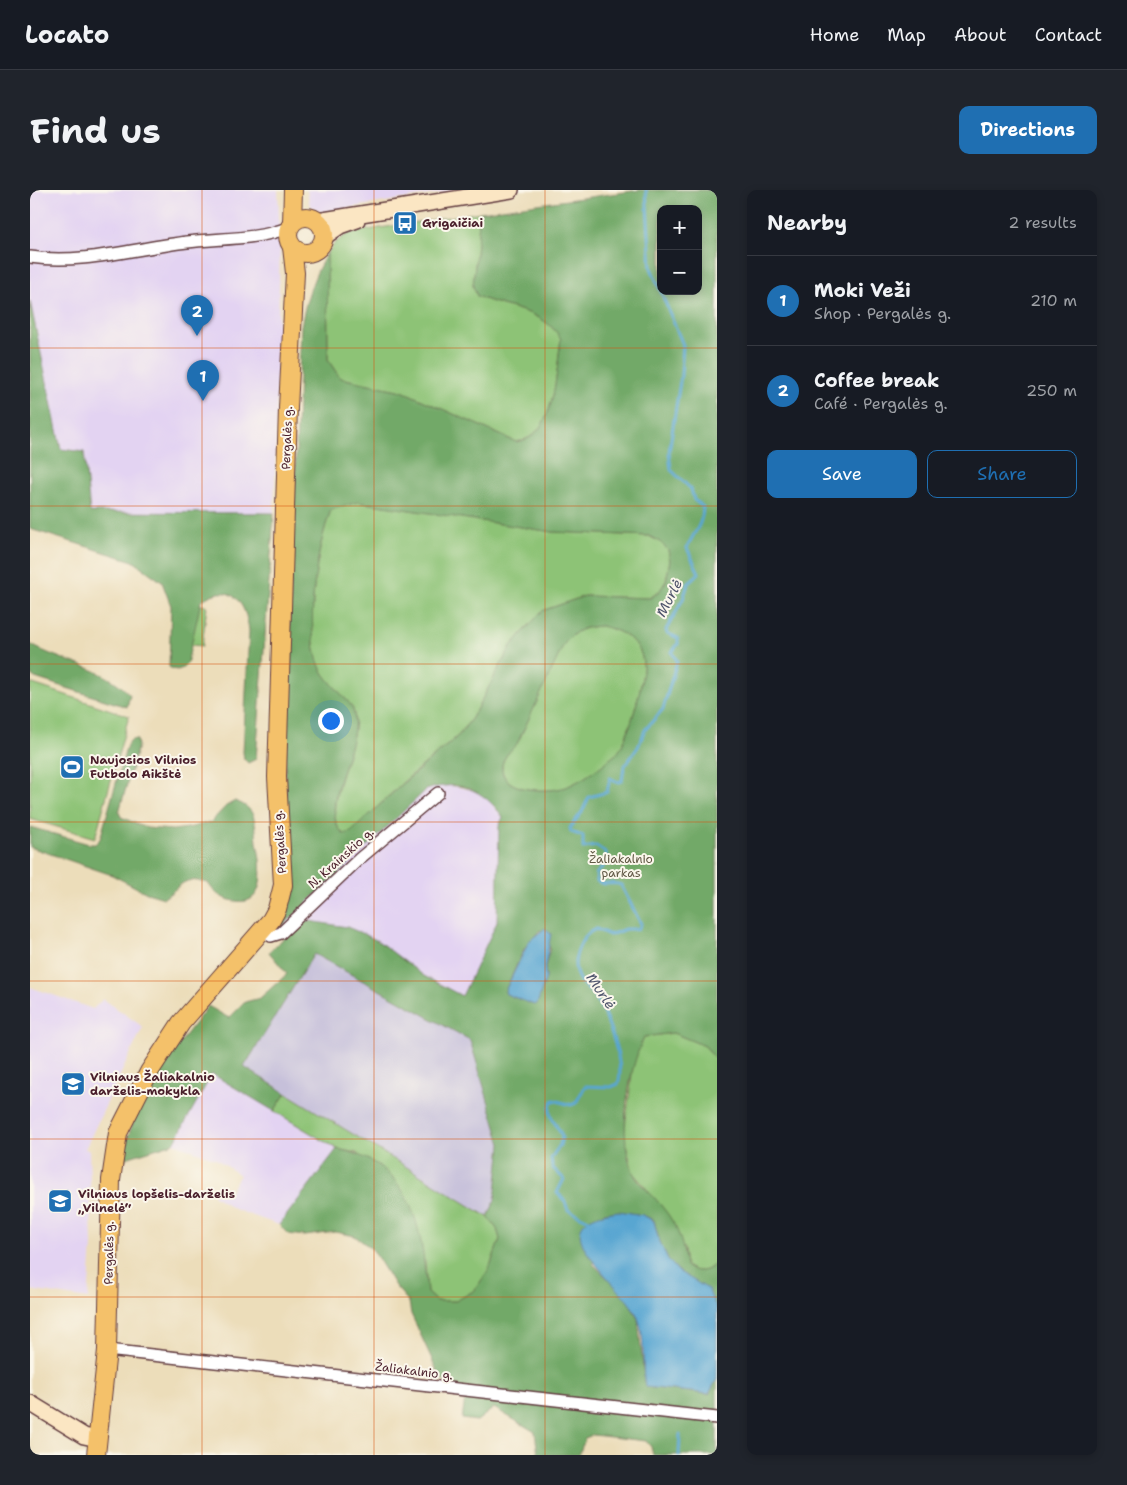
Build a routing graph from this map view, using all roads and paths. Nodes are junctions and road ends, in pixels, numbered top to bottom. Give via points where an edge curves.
1 (292, 190) edge
2 (299, 190) edge
3 (511, 190) edge
4 (475, 192) edge
5 (394, 209) junction
6 (314, 219) junction
7 (291, 235) junction
8 (324, 237) junction
9 (311, 252) junction
10 (30, 258) edge
11 (294, 295) junction
12 (438, 793) dead end
13 (263, 931) junction
14 (107, 1350) junction
15 (30, 1403) edge
16 (717, 1418) edge
17 (97, 1447) edge

1 - 7 main road, Pergalės g.
2 - 6 main road
3 - 4 street
4 - 5 street
5 - 6 street
5 - 8 street via 340,226
6 - 7 main road via 300,217
6 - 8 main road via 322,225
7 - 9 main road via 301,252
7 - 10 street via 187,242 54,261
7 - 11 main road, Pergalės g.
8 - 9 main road via 320,246
9 - 11 main road, Pergalės g.
11 - 13 main road, Pergalės g. via 277,750 283,885 277,909
12 - 13 street, N. Krainskio g. via 359,859 281,934 271,936
13 - 14 main road, Pergalės g. via 181,1023 122,1121 111,1180
14 - 16 street, Žaliakalnio g.
14 - 17 main road, Pergalės g.
15 - 17 street

